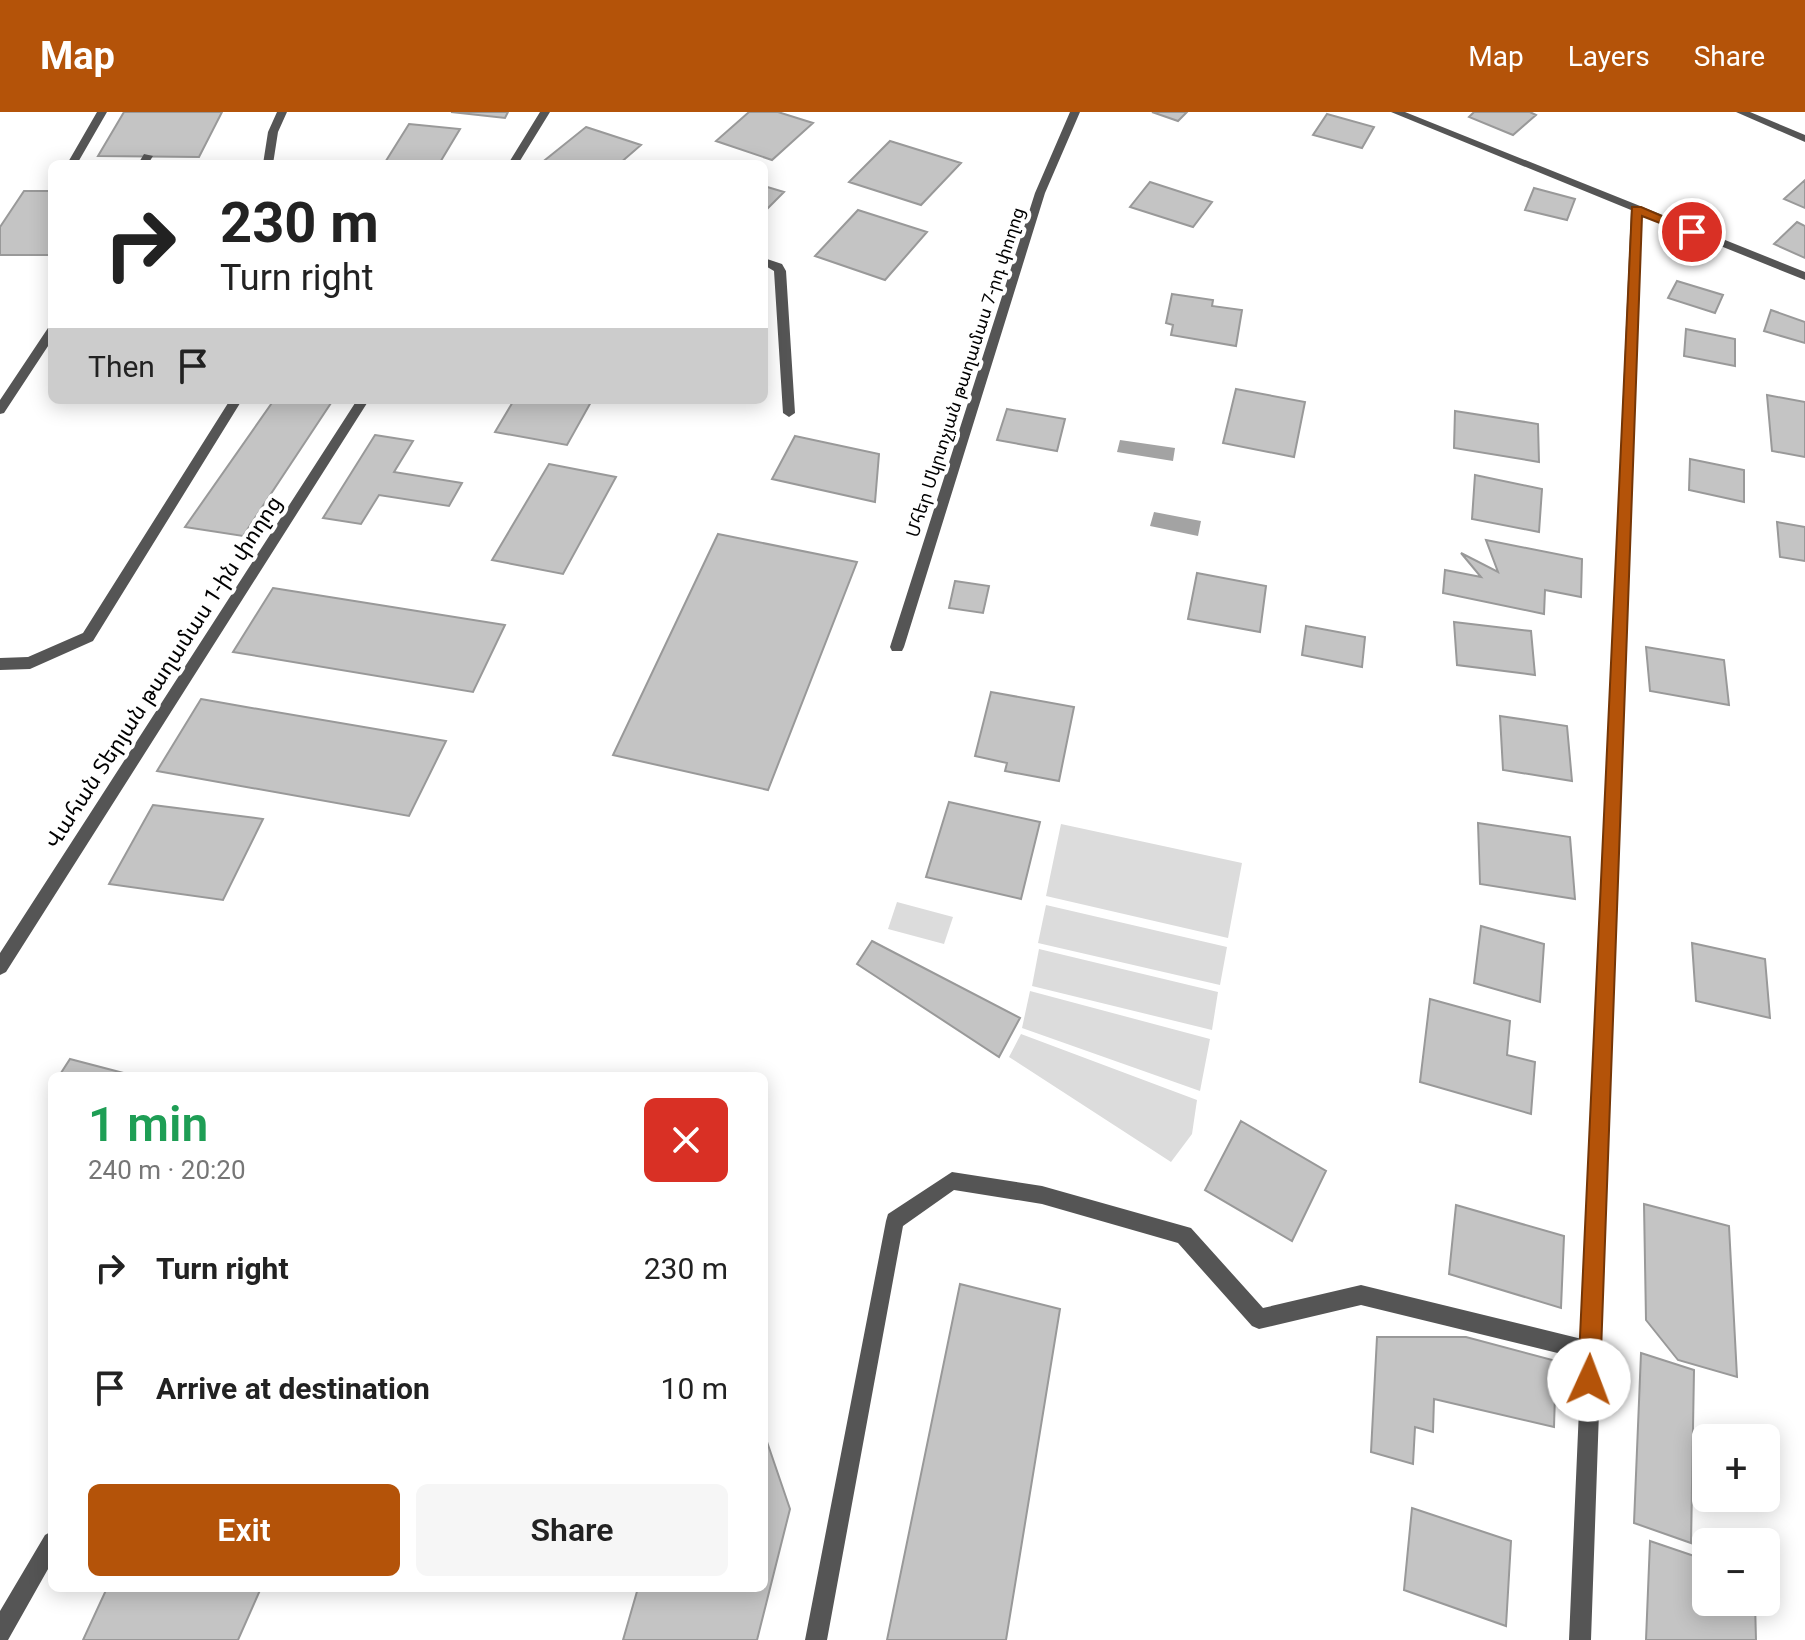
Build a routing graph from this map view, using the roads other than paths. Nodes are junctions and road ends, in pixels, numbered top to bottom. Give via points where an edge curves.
1 (102, 112) edge
2 (282, 112) edge
3 (545, 112) edge
4 (1075, 112) edge
5 (1396, 112) edge
6 (1741, 112) edge
7 (1805, 139) edge
8 (74, 160) edge
9 (269, 160) edge
10 (515, 160) edge
11 (1636, 210) junction
12 (768, 262) edge
13 (1805, 276) edge
14 (48, 337) edge
15 (234, 404) edge
16 (360, 404) edge
17 (0, 410) edge
18 (789, 413) dead end
19 (897, 647) dead end
20 (0, 664) edge
21 (0, 967) edge
22 (1590, 1351) junction
23 (48, 1549) edge
24 (0, 1632) edge
25 (816, 1640) edge
26 (1580, 1640) edge

1 - 8 street
2 - 9 street
3 - 10 street
4 - 19 street, Մհեր Մկրտչյան թաղամաս 7-րդ փողոց via 1040,193
5 - 11 street
6 - 7 street
11 - 13 street
11 - 22 street
12 - 18 street via 780,271
14 - 17 street
15 - 20 street via 88,637 30,663
16 - 21 street, Վահան Տերյան թաղամաս 1-ին փողոց
22 - 25 street via 1361,1295 1259,1319 1184,1235 1042,1195 952,1181 895,1221
22 - 26 street
23 - 24 street

